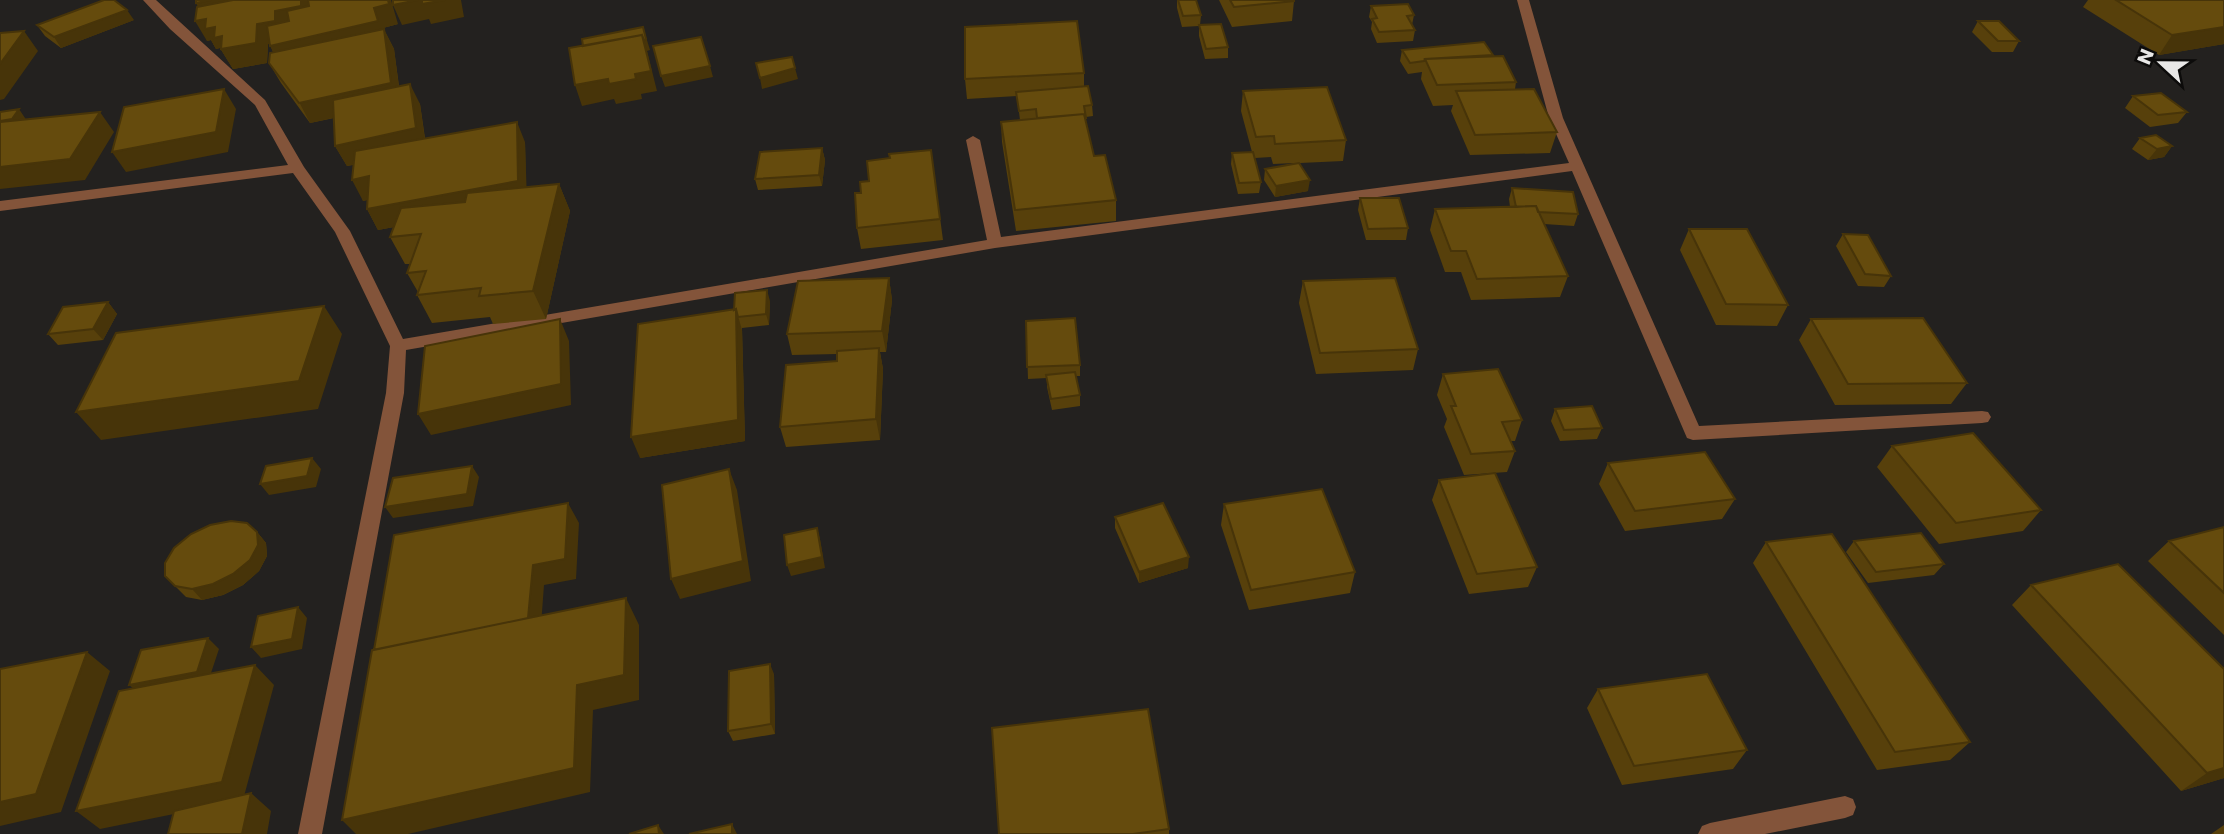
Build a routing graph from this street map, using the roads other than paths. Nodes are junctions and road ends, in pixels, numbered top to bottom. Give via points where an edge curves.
1 (149, 0) edge
2 (1523, 0) edge
3 (973, 140) dead end
4 (1578, 166) junction
5 (297, 168) junction
6 (0, 206) edge
7 (995, 243) junction
8 (398, 346) junction
9 (1982, 417) dead end
10 (1845, 807) dead end
11 (310, 834) edge
12 (1710, 834) edge

1 - 5 street via 260,103
2 - 4 street via 1556,118
3 - 7 street
4 - 7 street
4 - 9 street via 1693,433
5 - 6 street
5 - 8 street via 342,231
7 - 8 street
8 - 11 street via 395,393
10 - 12 street

